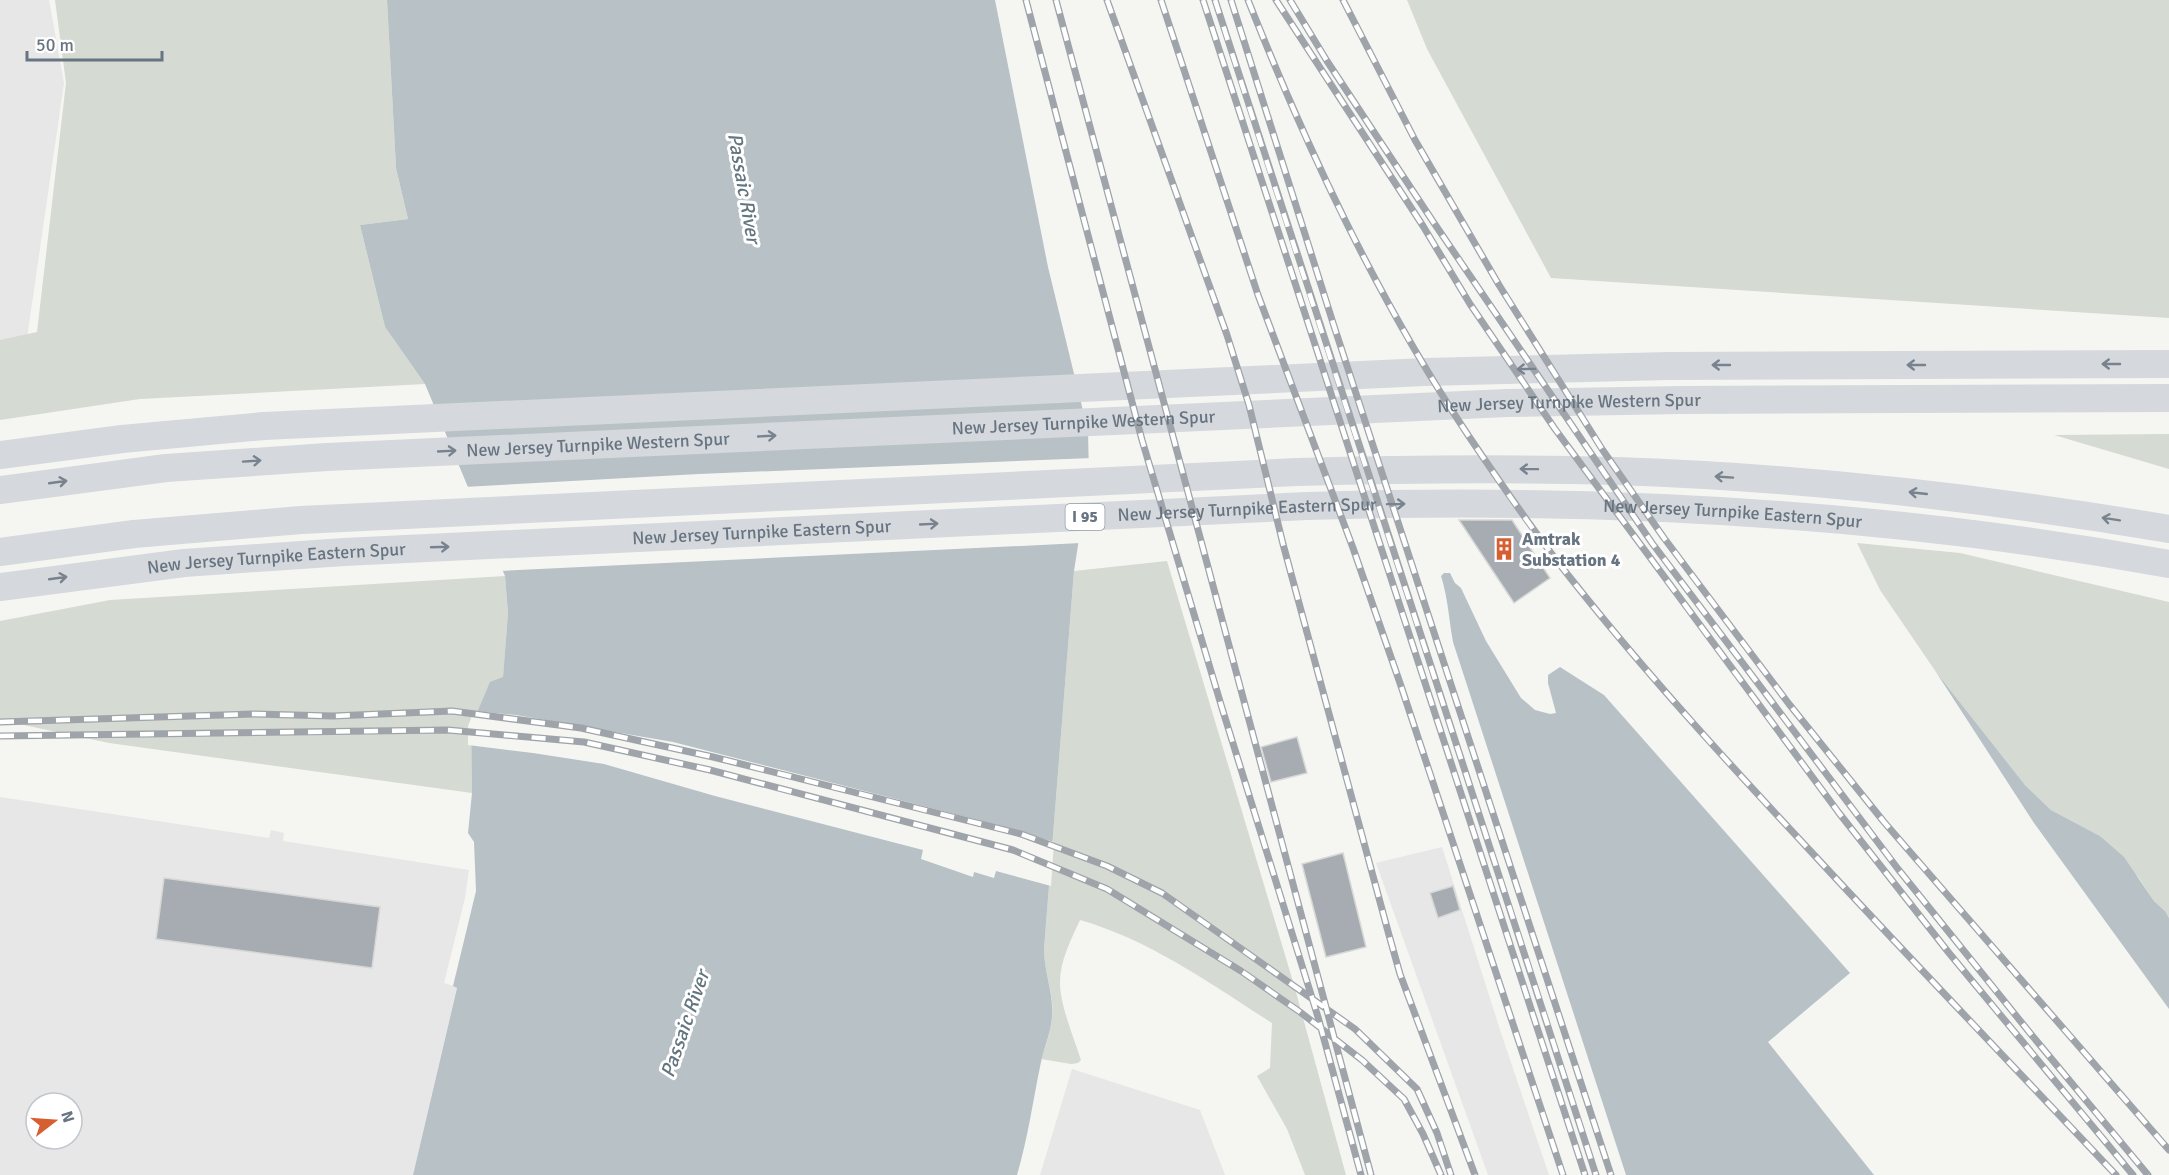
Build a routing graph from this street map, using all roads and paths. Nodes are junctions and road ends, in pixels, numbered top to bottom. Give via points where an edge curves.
1 (2169, 364) edge
2 (2169, 398) edge
3 (0, 455) edge
4 (0, 490) edge
5 (2169, 529) edge
6 (0, 552) edge
7 (2169, 564) edge
8 (0, 587) edge

1 -> 3 highway, New Jersey Turnpike Western Spur via 1669,366 1239,379 264,426
4 -> 2 highway, New Jersey Turnpike Western Spur via 146,470 308,458 1354,409 1681,400
5 -> 6 highway, New Jersey Turnpike Eastern Spur / I 95 via 1974,500 1763,479 1616,471 1398,469 345,517 134,534
8 -> 7 highway, New Jersey Turnpike Eastern Spur / I 95 via 134,568 300,555 1398,504 1607,505 1817,518 1995,538

